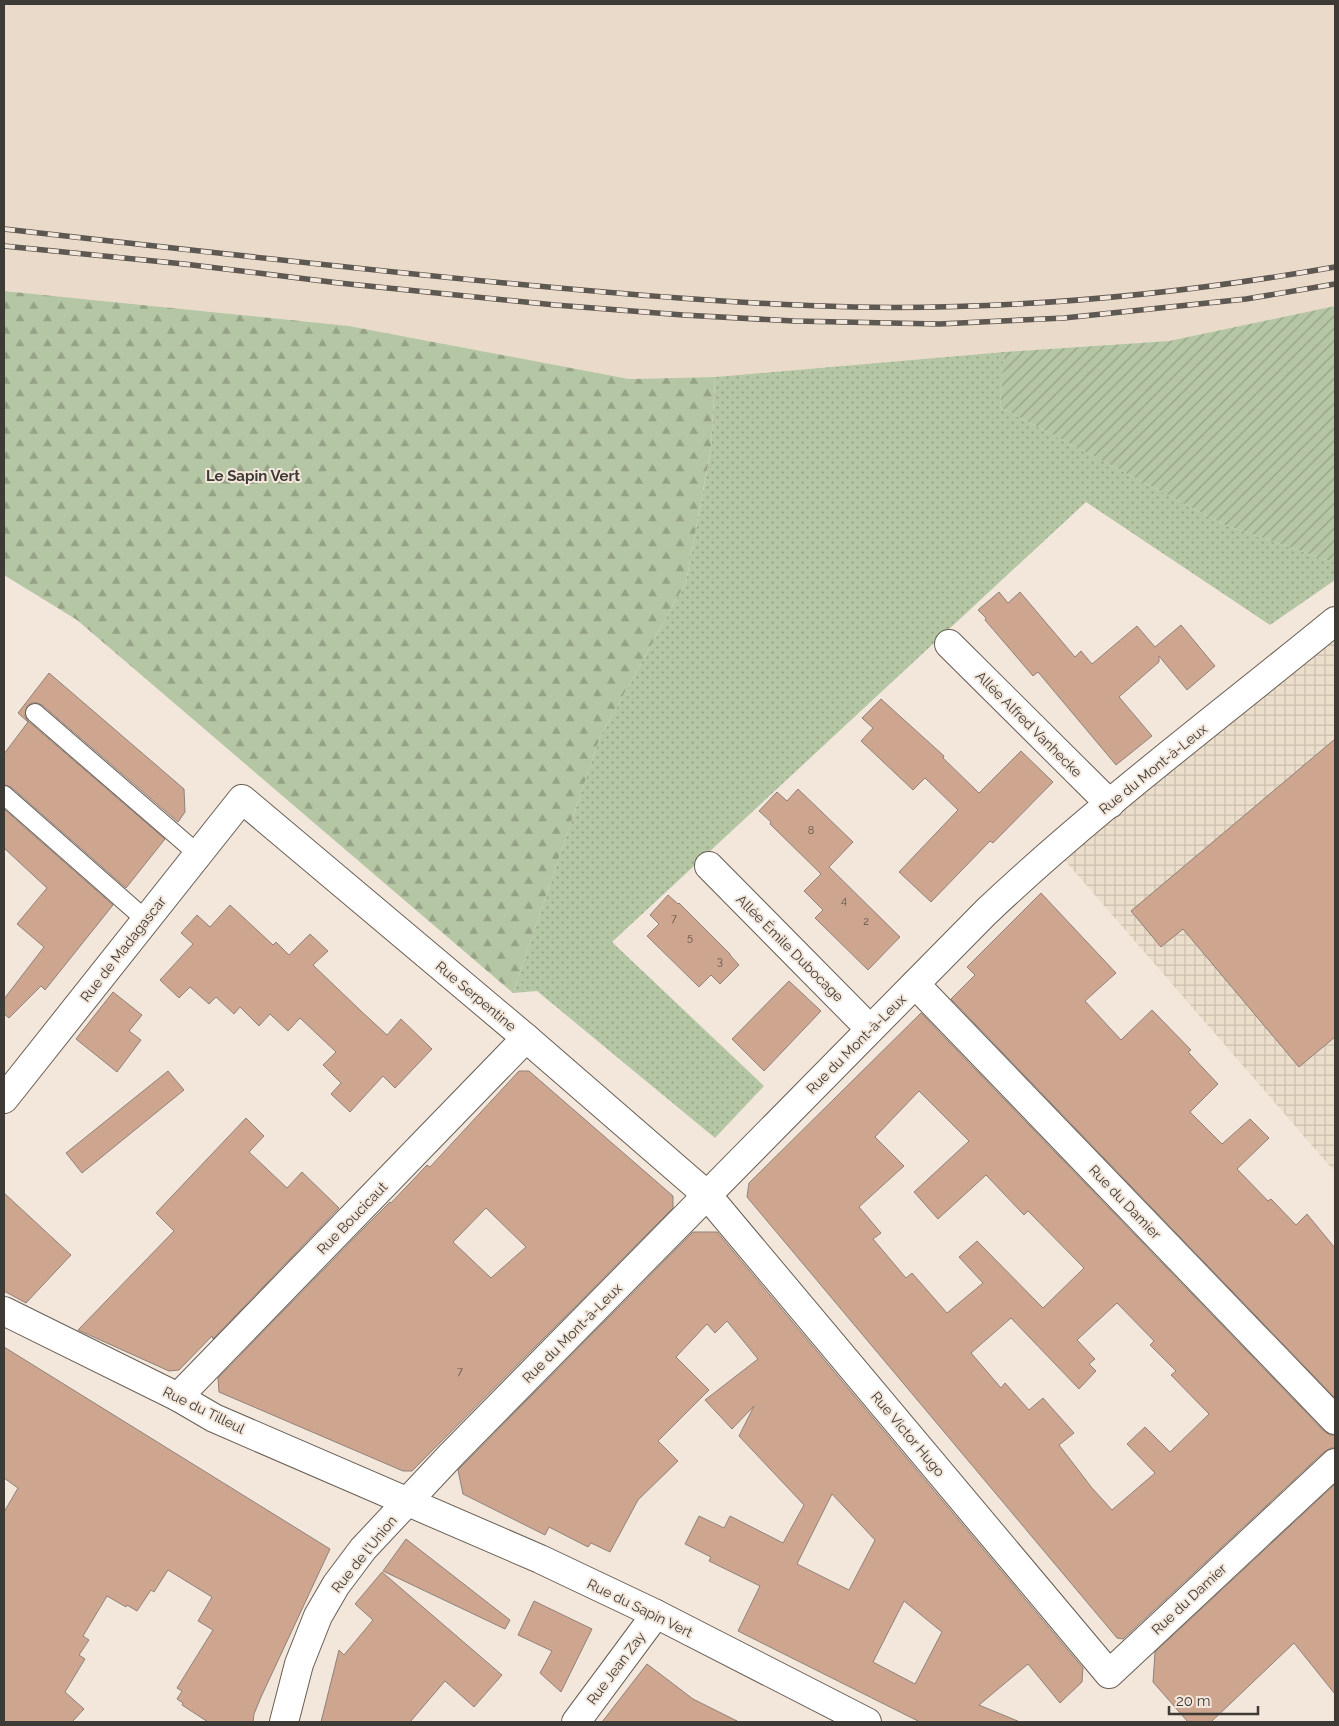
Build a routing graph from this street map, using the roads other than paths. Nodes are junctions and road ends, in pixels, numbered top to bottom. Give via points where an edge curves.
1 (1335, 622) edge
2 (949, 644) dead end
3 (35, 713) dead end
4 (4, 795) edge
5 (242, 799) joint
6 (1110, 804) junction
7 (198, 854) junction
8 (709, 866) dead end
9 (146, 920) junction
10 (915, 984) junction
11 (870, 1029) junction
12 (526, 1038) junction
13 (4, 1099) edge
14 (708, 1195) junction
15 (4, 1310) edge
16 (178, 1397) junction
17 (1335, 1420) edge
18 (1335, 1463) edge
19 (408, 1501) junction
20 (656, 1614) junction
21 (1109, 1674) joint
22 (284, 1722) edge
23 (576, 1722) edge
24 (867, 1722) edge

1 - 6 street, Rue du Mont-à-Leux
2 - 6 street, Allée Alfred Vanhecke
3 - 7 lane
4 - 9 lane
5 - 7 street, Rue de Madagascar
5 - 12 street, Rue Serpentine
6 - 10 street, Rue du Mont-à-Leux via 1026,874
7 - 9 street, Rue de Madagascar
8 - 11 street, Allée Émile Dubocage
9 - 13 street, Rue de Madagascar
10 - 11 street, Rue du Mont-à-Leux
10 - 17 street, Rue du Damier
11 - 14 street, Rue du Mont-à-Leux
12 - 14 street, Rue Serpentine
12 - 16 street, Rue Boucicaut
14 - 19 street, Rue du Mont-à-Leux
14 - 21 street, Rue Victor Hugo
15 - 16 street, Rue du Tilleul
16 - 19 street, Rue du Tilleul via 214,1418
18 - 21 street, Rue du Damier
19 - 20 street, Rue du Sapin Vert
19 - 22 street, Rue de l'Union via 363,1550 326,1601 299,1664
20 - 23 street, Rue Jean Zay
20 - 24 street, Rue du Sapin Vert

